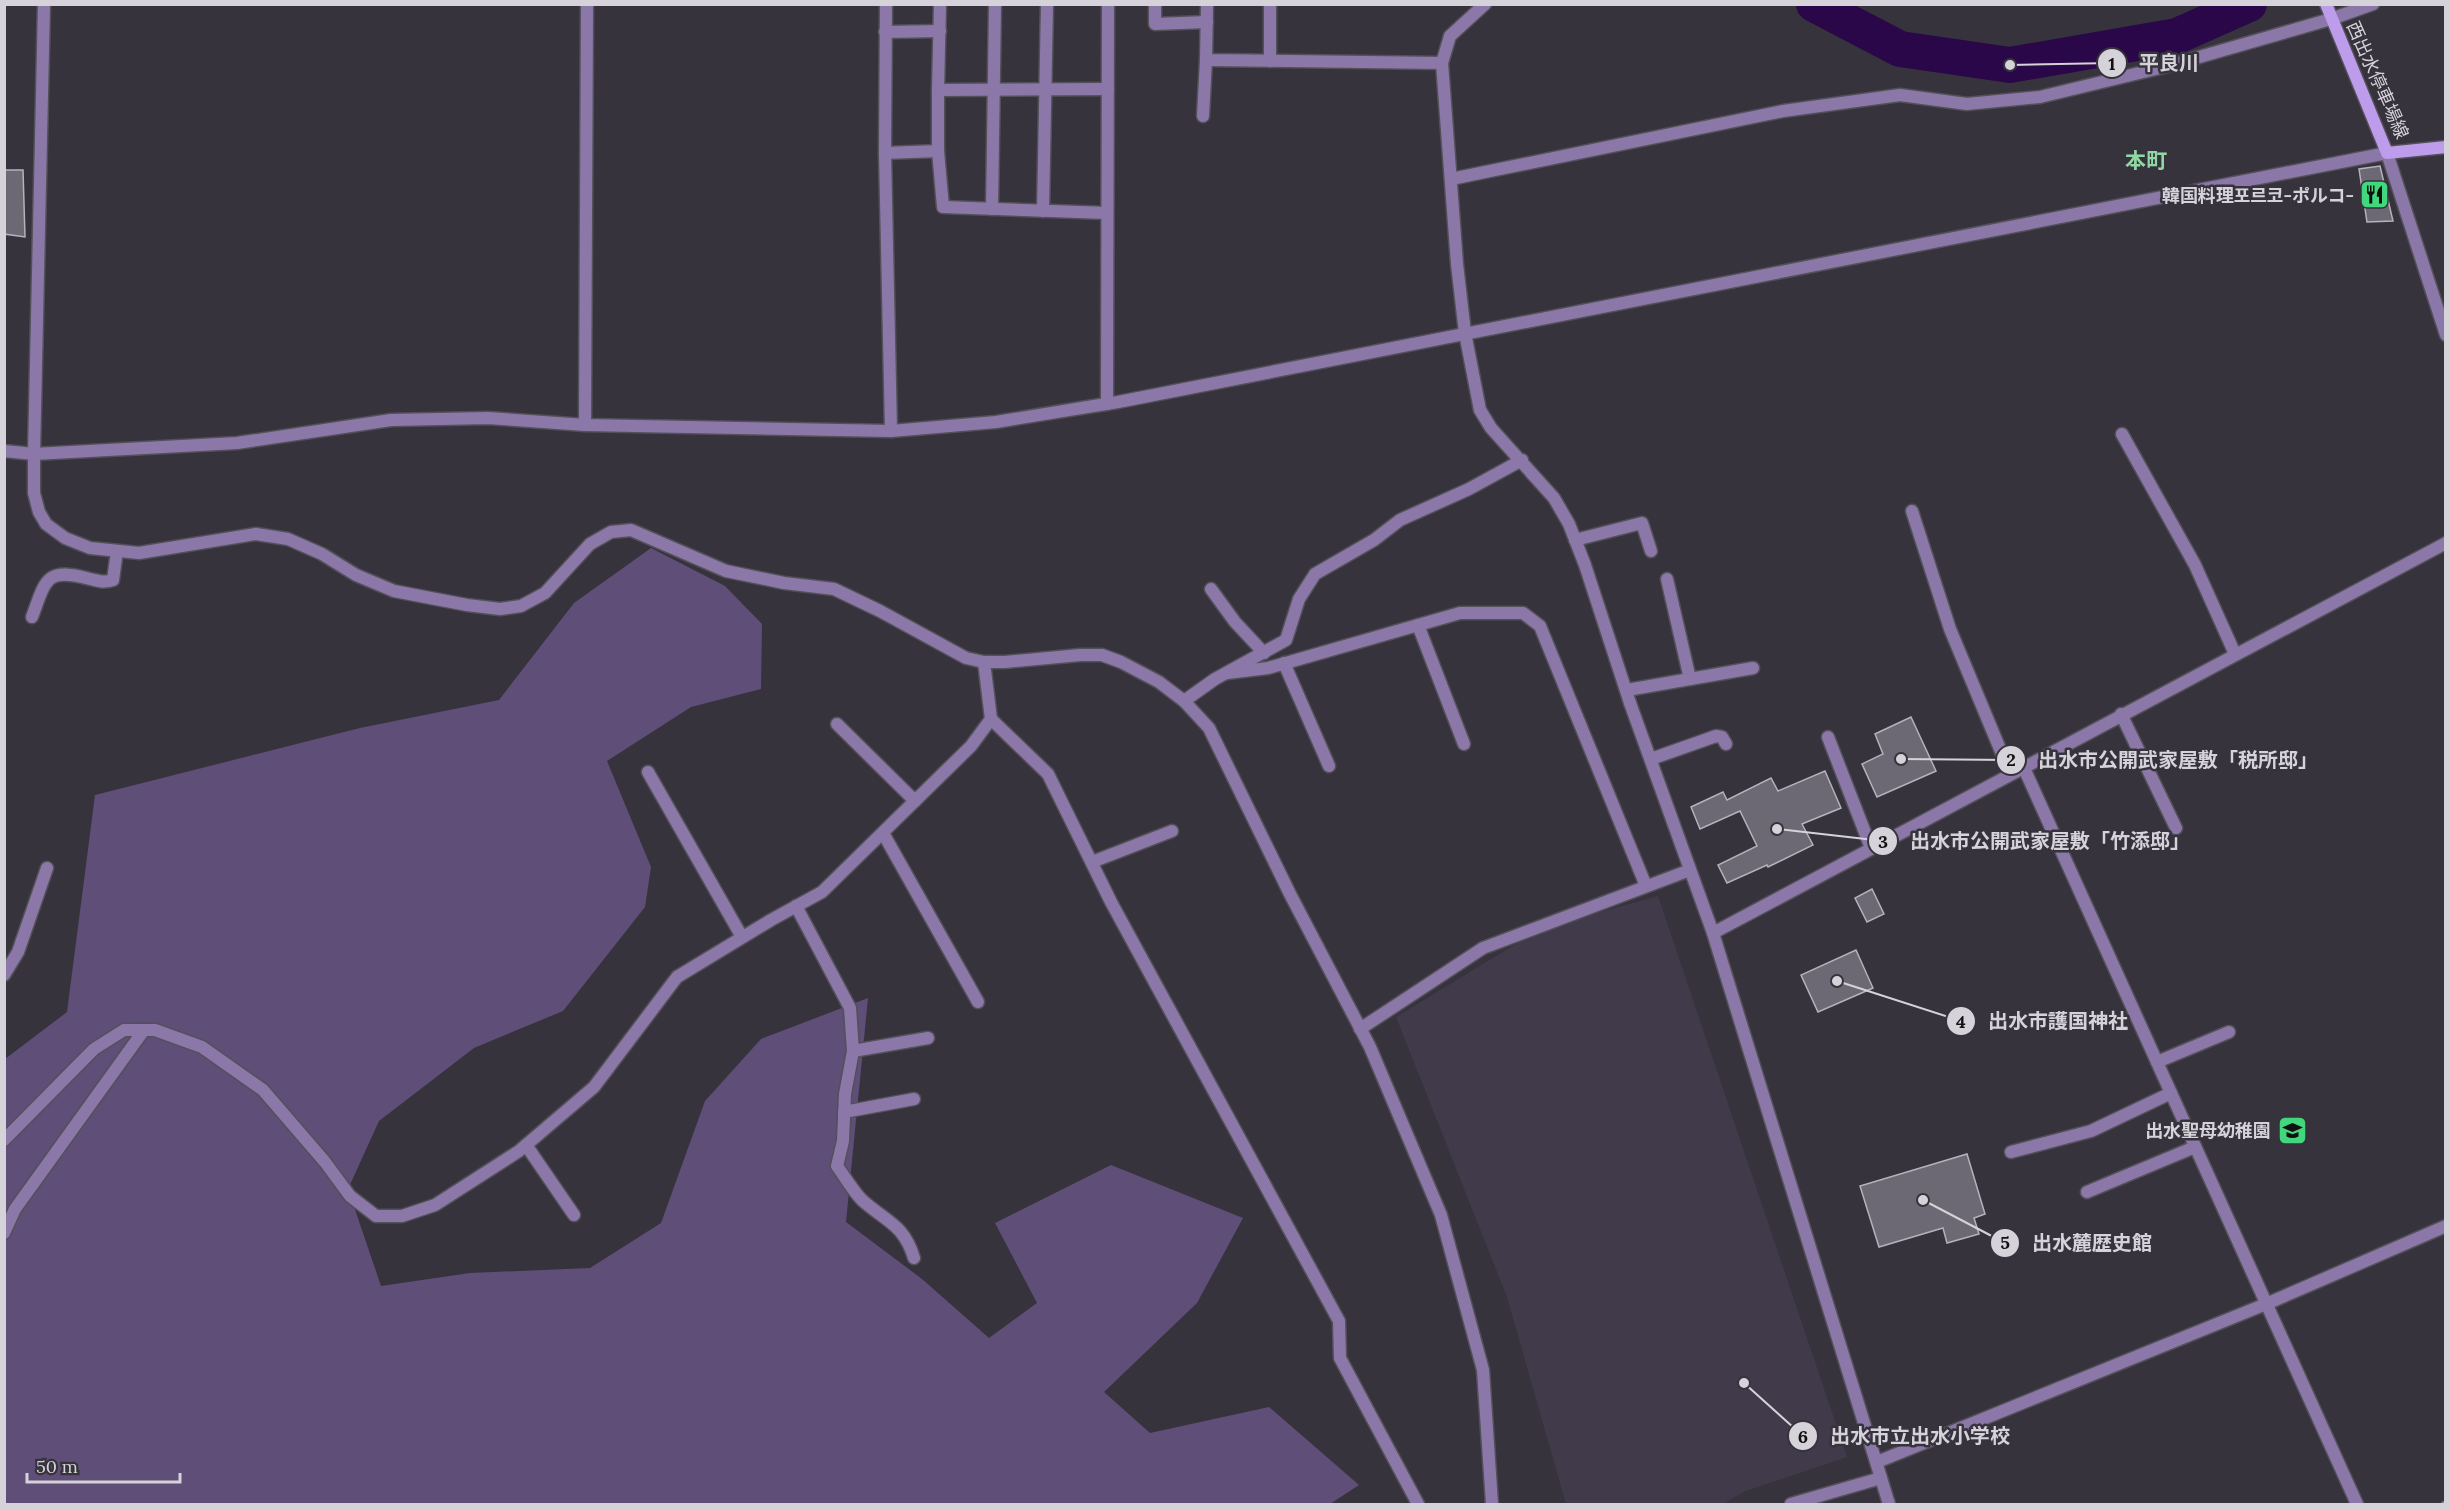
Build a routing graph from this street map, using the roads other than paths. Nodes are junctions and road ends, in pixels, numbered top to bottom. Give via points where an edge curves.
1 (44, 4) edge
2 (587, 4) edge
3 (885, 4) edge
4 (940, 4) edge
5 (995, 4) edge
6 (1047, 4) edge
7 (1108, 4) edge
8 (1155, 4) edge
9 (1208, 4) edge
10 (1270, 4) edge
11 (1485, 4) edge
12 (2326, 4) edge
13 (2373, 4) edge
14 (2331, 20) junction
15 (1207, 22) junction
16 (885, 32) junction
17 (940, 32) junction
18 (1206, 60) junction
19 (1270, 61) junction
20 (1442, 63) junction
21 (1108, 89) junction
22 (938, 90) junction
23 (994, 90) junction
24 (1046, 90) junction
25 (1203, 116) dead end
26 (2445, 147) edge
27 (938, 151) junction
28 (885, 153) junction
29 (2387, 153) junction
30 (1451, 179) junction
31 (992, 209) junction
32 (1043, 211) junction
33 (1107, 213) junction
34 (1465, 333) junction
35 (2445, 336) edge
36 (1107, 404) junction
37 (585, 425) junction
38 (891, 431) junction
39 (2122, 434) dead end
40 (4, 451) edge
41 (34, 454) junction
42 (1522, 460) junction
43 (1912, 511) dead end
44 (1575, 540) junction
45 (2445, 543) edge
46 (117, 551) junction
47 (1651, 551) dead end
48 (1667, 579) dead end
49 (1211, 589) dead end
50 (32, 617) dead end
51 (1418, 626) junction
52 (1264, 653) junction
53 (2235, 654) junction
54 (984, 662) junction
55 (1284, 663) junction
56 (1753, 668) dead end
57 (1227, 673) junction
58 (1690, 679) junction
59 (1628, 696) junction
60 (1184, 701) junction
61 (2121, 714) junction
62 (991, 719) junction
63 (837, 724) dead end
64 (1828, 737) dead end
65 (1464, 744) dead end
66 (1726, 744) dead end
67 (1651, 759) junction
68 (1329, 766) dead end
69 (2023, 766) junction
70 (648, 772) dead end
71 (2010, 773) junction
72 (915, 801) junction
73 (2176, 828) dead end
74 (1172, 831) dead end
75 (883, 833) junction
76 (1871, 848) junction
77 (1092, 862) junction
78 (47, 868) dead end
79 (1690, 870) junction
80 (1646, 886) junction
81 (796, 906) junction
82 (1713, 933) junction
83 (742, 937) junction
84 (4, 975) edge
85 (978, 1002) dead end
86 (1360, 1029) junction
87 (144, 1030) junction
88 (2229, 1032) dead end
89 (928, 1038) dead end
90 (853, 1050) junction
91 (2157, 1062) junction
92 (2171, 1093) junction
93 (914, 1099) dead end
94 (844, 1112) junction
95 (4, 1140) edge
96 (526, 1145) junction
97 (2195, 1147) junction
98 (2011, 1152) dead end
99 (2087, 1192) dead end
100 (574, 1215) dead end
101 (2445, 1226) edge
102 (4, 1233) edge
103 (914, 1258) dead end
104 (2266, 1304) junction
105 (1876, 1462) junction
106 (1881, 1478) junction
107 (1418, 1504) edge
108 (1492, 1504) edge
109 (1791, 1504) edge
110 (1890, 1504) edge
111 (2357, 1504) edge

1 - 41 street
2 - 37 street
3 - 16 street
4 - 17 street
5 - 23 street
6 - 24 street
7 - 21 street
8 - 15 street via 1155,24
9 - 15 street
10 - 19 street
11 - 20 street via 1450,36
12 - 14 main road, 西出水停車場線
13 - 14 street
14 - 29 main road, 西出水停車場線
14 - 30 street via 2040,97 1967,104 1900,95 1784,111
15 - 18 street
16 - 17 street
16 - 28 street
17 - 22 street
18 - 19 street
18 - 25 street
19 - 20 street
20 - 30 street
21 - 24 street
21 - 33 street
22 - 23 street
22 - 27 street
23 - 24 street
23 - 31 street
24 - 32 street
26 - 29 main road, 西出水停車場線
27 - 28 street
27 - 31 street via 943,207
28 - 38 street
29 - 34 street
29 - 35 street
30 - 34 street
31 - 32 street
32 - 33 street
33 - 36 street
34 - 36 street
34 - 42 street via 1480,410 1491,428
36 - 38 street via 996,422
37 - 38 street
37 - 41 street via 488,418 391,420 237,443
39 - 53 street via 2195,565
40 - 41 street
41 - 46 street via 34,493 46,524 65,538 90,548
42 - 44 street via 1554,498
42 - 52 street via 1400,520 1315,574 1299,599 1286,640
43 - 71 street via 1950,629
44 - 47 street via 1642,523
44 - 59 street
45 - 53 street
46 - 50 street via 113,580 105,583 69,573 56,574 44,584
46 - 54 street via 139,553 256,534 288,539 394,591 500,609 521,606 545,593 590,544 611,532 631,530 726,571 834,589 966,658
48 - 58 street
49 - 52 street
51 - 55 street
51 - 65 street
51 - 80 street via 1460,613 1523,613 1540,626
52 - 57 street
53 - 61 street
54 - 60 street via 1102,655 1159,682
54 - 62 street
55 - 57 street
55 - 68 street
56 - 58 street
57 - 60 street
58 - 59 street
59 - 67 street
60 - 86 street via 1209,728
61 - 69 street
61 - 73 street
62 - 72 street via 971,746
62 - 77 street via 1048,774
63 - 72 street
64 - 76 street
66 - 67 street via 1716,736
67 - 79 street
69 - 71 street
69 - 91 street
70 - 83 street
71 - 76 street
72 - 75 street
74 - 77 street
75 - 81 street via 822,892
75 - 85 street
76 - 82 street
77 - 107 street via 1339,1321 1340,1358
78 - 84 street via 18,952
79 - 80 street
79 - 82 street
80 - 86 street via 1483,948
81 - 83 street
81 - 90 street via 850,1008
82 - 105 street
83 - 96 street via 677,976 594,1087
86 - 108 street via 1441,1215 1463,1292 1484,1370
87 - 95 street via 124,1030 94,1049
87 - 96 street via 155,1030 202,1047 262,1090 350,1196 376,1216 402,1216 435,1205
87 - 102 street via 15,1209
88 - 91 street
89 - 90 street
90 - 94 street
91 - 92 street
92 - 97 street
92 - 98 street via 2091,1131
93 - 94 street
94 - 103 street via 837,1166 862,1200 891,1220 909,1242
96 - 100 street
97 - 99 street
97 - 104 street
101 - 104 street
104 - 105 street
104 - 111 street
105 - 106 street
106 - 109 street
106 - 110 street

